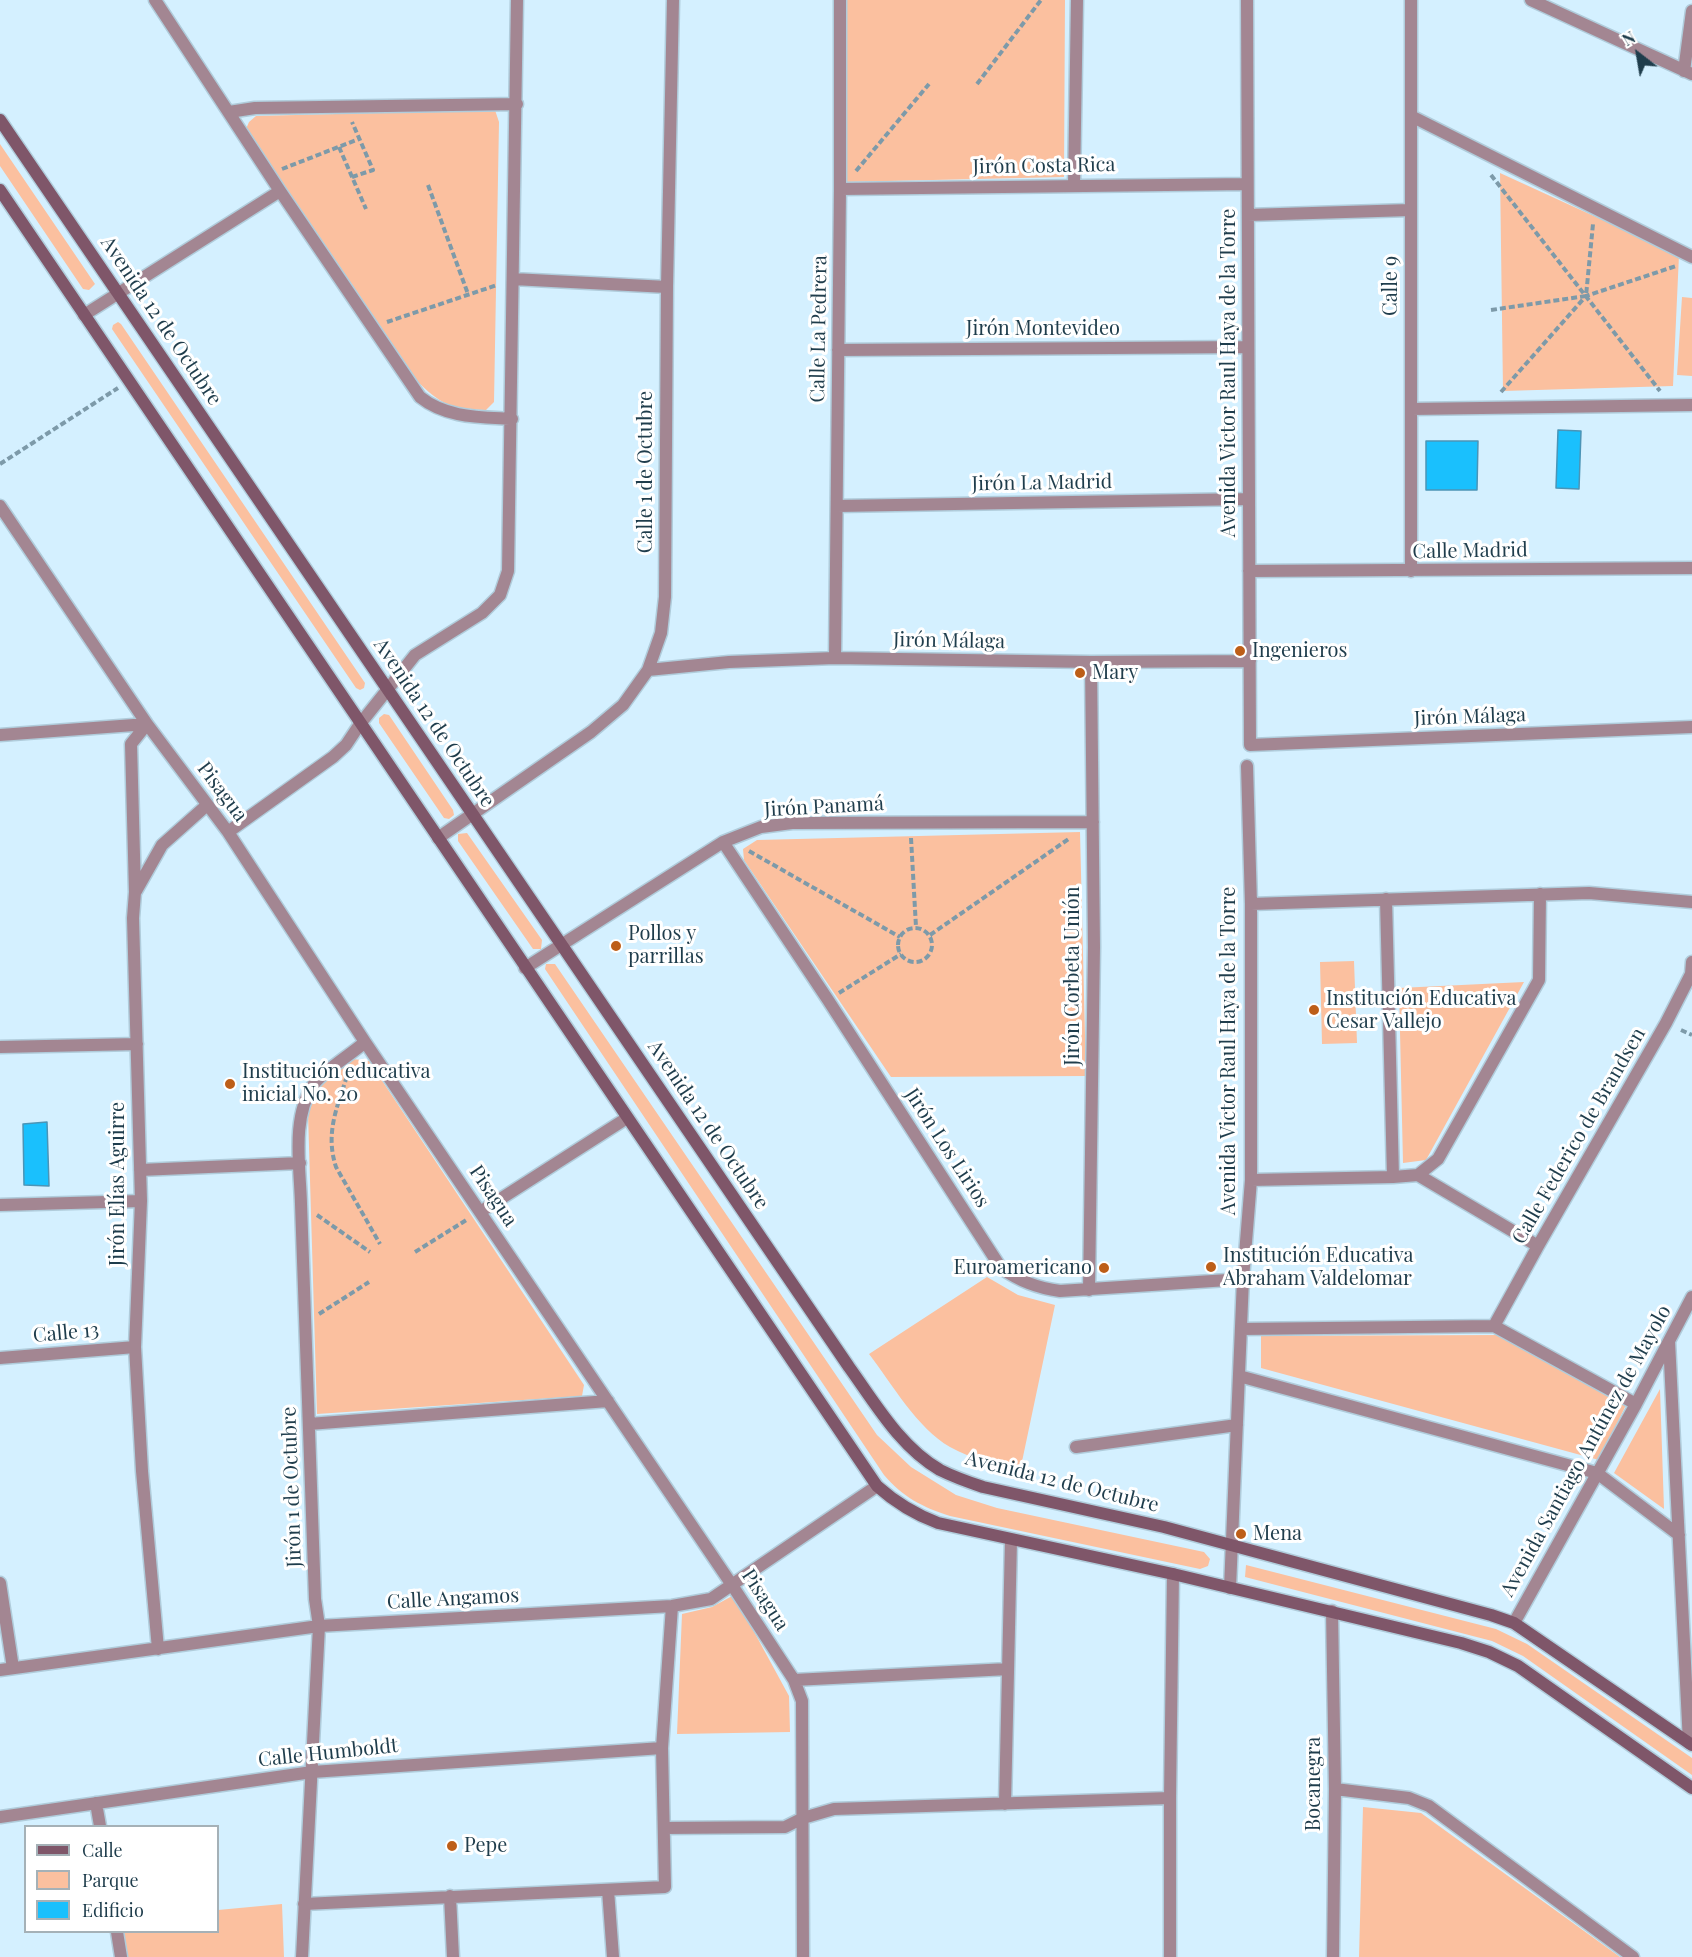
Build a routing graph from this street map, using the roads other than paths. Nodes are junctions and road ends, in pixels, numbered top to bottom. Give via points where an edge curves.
1 (155, 0) edge
2 (517, 0) edge
3 (673, 0) edge
4 (840, 0) edge
5 (1077, 0) edge
6 (1246, 0) edge
7 (1411, 0) edge
8 (1531, 0) edge
9 (1692, 11) edge
10 (1688, 73) edge
11 (517, 104) junction
12 (229, 112) junction
13 (1411, 116) junction
14 (0, 120) edge
15 (1247, 184) junction
16 (1074, 186) junction
17 (840, 189) junction
18 (0, 190) edge
19 (280, 191) junction
20 (1410, 210) junction
21 (1248, 215) junction
22 (1687, 261) edge
23 (513, 279) junction
24 (667, 287) junction
25 (118, 293) junction
26 (84, 315) junction
27 (1248, 346) junction
28 (838, 350) junction
29 (1692, 405) edge
30 (1411, 409) junction
31 (512, 419) junction
32 (1249, 499) junction
33 (0, 506) edge
34 (837, 507) junction
35 (1692, 568) edge
36 (1249, 571) junction
37 (1411, 571) junction
38 (835, 658) junction
39 (1250, 661) junction
40 (1091, 662) junction
41 (648, 670) junction
42 (387, 689) junction
43 (147, 724) junction
44 (360, 724) junction
45 (1692, 727) edge
46 (0, 735) edge
47 (1250, 745) joint
48 (1247, 766) dead end
49 (207, 805) junction
50 (473, 814) junction
51 (1093, 822) junction
52 (228, 832) junction
53 (438, 838) junction
54 (725, 840) junction
55 (135, 892) junction
56 (1540, 894) junction
57 (1386, 900) junction
58 (1692, 902) edge
59 (1251, 904) junction
60 (562, 945) junction
61 (1692, 962) edge
62 (525, 968) junction
63 (365, 1042) junction
64 (137, 1044) junction
65 (0, 1047) edge
66 (627, 1118) junction
67 (300, 1163) junction
68 (140, 1170) junction
69 (1418, 1175) junction
70 (1393, 1177) junction
71 (1251, 1180) junction
72 (141, 1201) junction
73 (0, 1205) edge
74 (480, 1212) junction
75 (1538, 1246) junction
76 (1244, 1279) junction
77 (1089, 1290) junction
78 (1692, 1297) edge
79 (1494, 1326) junction
80 (1241, 1329) junction
81 (1669, 1341) junction
82 (135, 1347) junction
83 (0, 1358) edge
84 (1239, 1376) junction
85 (608, 1401) junction
86 (1636, 1404) junction
87 (309, 1424) junction
88 (1237, 1425) junction
89 (1076, 1447) dead end
90 (1597, 1473) junction
91 (877, 1486) junction
92 (1679, 1535) junction
93 (1011, 1540) junction
94 (1232, 1545) junction
95 (1173, 1574) junction
96 (0, 1583) edge
97 (732, 1585) junction
98 (1230, 1587) junction
99 (672, 1606) junction
100 (1332, 1611) junction
101 (1514, 1623) junction
102 (319, 1626) junction
103 (158, 1649) junction
104 (13, 1668) junction
105 (1008, 1668) junction
106 (0, 1670) edge
107 (794, 1680) junction
108 (1690, 1744) edge
109 (662, 1748) junction
110 (312, 1772) junction
111 (1692, 1788) edge
112 (1335, 1790) junction
113 (1170, 1798) junction
114 (96, 1803) junction
115 (1005, 1804) junction
116 (0, 1817) edge
117 (803, 1818) junction
118 (100, 1825) edge
119 (664, 1828) junction
120 (608, 1890) junction
121 (450, 1896) junction
122 (304, 1904) junction
123 (117, 1933) edge
124 (121, 1957) edge
125 (302, 1957) edge
126 (453, 1957) edge
127 (613, 1957) edge
128 (803, 1957) edge
129 (1170, 1957) edge
130 (1333, 1957) edge
131 (1633, 1957) edge

1 - 12 street
2 - 11 street
3 - 24 street, Calle 1 de Octubre
4 - 17 street, Calle La Pedrera
5 - 16 street
6 - 15 street, Avenida Victor Raul Haya de la Torre
7 - 13 street, Calle 9
8 - 10 street
9 - 10 street
11 - 12 street via 255,108
11 - 23 street
12 - 19 street
13 - 20 street, Calle 9
13 - 22 street via 1594,208
14 - 25 main road, Avenida 12 de Octubre
15 - 16 street, Jirón Costa Rica
15 - 21 street, Avenida Victor Raul Haya de la Torre
16 - 17 street, Jirón Costa Rica
17 - 28 street, Calle La Pedrera
18 - 26 main road
19 - 25 street
19 - 31 street via 420,397 432,407 466,416
20 - 21 street
20 - 30 street, Calle 9
21 - 27 street, Avenida Victor Raul Haya de la Torre
23 - 24 street
23 - 31 street
24 - 41 street, Calle 1 de Octubre via 665,597 661,633
25 - 26 street
25 - 42 main road, Avenida 12 de Octubre
26 - 44 main road
27 - 28 street, Jirón Montevideo
27 - 32 street, Avenida Victor Raul Haya de la Torre
28 - 34 street, Calle La Pedrera
29 - 30 street
30 - 37 street, Calle 9
31 - 42 street via 508,571 500,595 482,613 415,655
32 - 34 street, Jirón La Madrid
32 - 36 street, Avenida Victor Raul Haya de la Torre
33 - 43 street, Pisagua
34 - 38 street, Calle La Pedrera
35 - 37 street, Calle Madrid
36 - 37 street, Calle Madrid
36 - 39 street, Avenida Victor Raul Haya de la Torre
38 - 40 street, Jirón Málaga
38 - 41 street, Jirón Málaga
39 - 40 street, Jirón Málaga
39 - 47 street, Avenida Victor Raul Haya de la Torre
40 - 51 street, Jirón Corbeta Unión
41 - 50 street, Calle 1 de Octubre via 623,705 591,732
42 - 44 street
42 - 50 main road, Avenida 12 de Octubre
43 - 46 street
43 - 49 street, Pisagua
43 - 55 street, Jirón Elías Aguirre via 131,744
44 - 52 street via 333,757
44 - 53 main road
45 - 47 street, Jirón Málaga
48 - 59 street, Avenida Victor Raul Haya de la Torre
49 - 52 street, Pisagua
49 - 55 street via 162,845
50 - 53 street, Calle 1 de Octubre
50 - 60 main road, Avenida 12 de Octubre
51 - 54 street, Jirón Panamá via 792,823 761,827
51 - 77 street, Jirón Corbeta Unión
52 - 63 street, Pisagua
53 - 62 main road
54 - 60 street, Jirón Panamá
54 - 77 street, Jirón Los Lirios via 1001,1268 1020,1281 1041,1288
55 - 64 street, Jirón Elías Aguirre
56 - 57 street
56 - 58 street via 1589,893
56 - 69 street via 1539,980 1438,1159
57 - 59 street
57 - 70 street
59 - 71 street, Avenida Victor Raul Haya de la Torre
60 - 62 street, Jirón Panamá
60 - 94 main road, Avenida 12 de Octubre via 849,1366 892,1426 920,1456 959,1479 983,1487
61 - 75 street, Calle Federico de Brandsen via 1666,1023
62 - 66 main road
63 - 67 street, Jirón 1 de Octubre via 314,1083 301,1109
63 - 74 street, Pisagua
64 - 65 street
64 - 68 street, Jirón Elías Aguirre
66 - 74 street
66 - 91 main road
67 - 68 street
67 - 87 street, Jirón 1 de Octubre
68 - 72 street, Jirón Elías Aguirre
69 - 70 street
69 - 75 street
70 - 71 street
71 - 76 street, Avenida Victor Raul Haya de la Torre
72 - 73 street
72 - 82 street, Jirón Elías Aguirre
74 - 85 street, Pisagua
75 - 79 street, Calle Federico de Brandsen
76 - 77 street, Jirón Los Lirios
76 - 80 street, Avenida Victor Raul Haya de la Torre
78 - 81 street, Avenida Santiago Antúnez de Mayolo
79 - 80 street
79 - 86 street
80 - 84 street, Avenida Victor Raul Haya de la Torre
81 - 86 street, Avenida Santiago Antúnez de Mayolo
81 - 92 street
82 - 83 street, Calle 13
82 - 103 street, Jirón Elías Aguirre
84 - 88 street, Avenida Victor Raul Haya de la Torre
84 - 90 street
85 - 87 street
85 - 97 street, Pisagua
86 - 90 street, Avenida Santiago Antúnez de Mayolo
87 - 102 street, Jirón 1 de Octubre
88 - 89 street
88 - 94 street, Avenida Victor Raul Haya de la Torre
90 - 92 street
90 - 101 street, Avenida Santiago Antúnez de Mayolo
91 - 93 main road via 915,1514
91 - 97 street, Calle Angamos
92 - 108 street
93 - 95 main road
93 - 105 street
94 - 98 street, Avenida Victor Raul Haya de la Torre
94 - 101 main road, Avenida 12 de Octubre
95 - 98 main road
95 - 113 street
96 - 104 street
97 - 99 street, Calle Angamos via 711,1599
97 - 107 street, Pisagua
98 - 100 main road
99 - 102 street, Calle Angamos
99 - 109 street
100 - 111 main road via 1489,1652 1518,1666
100 - 112 street, Bocanegra
101 - 108 main road, Avenida 12 de Octubre
102 - 103 street, Calle Angamos
102 - 110 street, Jirón 1 de Octubre
103 - 104 street, Calle Angamos
104 - 106 street, Calle Angamos
105 - 107 street
105 - 115 street
107 - 117 street, Pisagua via 802,1701
109 - 110 street, Calle Humboldt
109 - 119 street
110 - 114 street, Calle Humboldt
110 - 122 street, Jirón 1 de Octubre
112 - 130 street, Bocanegra
112 - 131 street via 1409,1798 1429,1806
113 - 115 street
113 - 129 street
114 - 116 street, Calle Humboldt
114 - 118 street
115 - 117 street via 834,1809
117 - 119 street via 785,1827
117 - 128 street, Pisagua
119 - 120 street via 667,1886
120 - 121 street
120 - 127 street
121 - 122 street
121 - 126 street
122 - 125 street, Jirón 1 de Octubre
123 - 124 street

